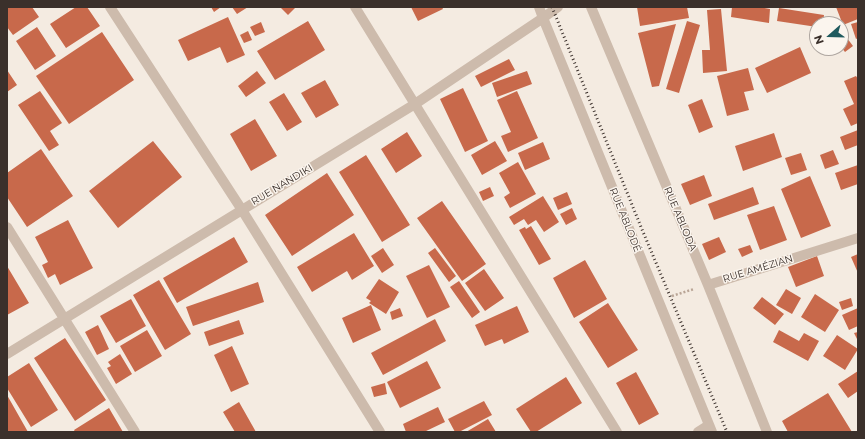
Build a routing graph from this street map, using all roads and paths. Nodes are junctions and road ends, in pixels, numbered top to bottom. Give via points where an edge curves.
1 (110, 7) edge
2 (355, 7) edge
3 (539, 7) edge
4 (591, 7) edge
5 (556, 9) edge
6 (543, 18) junction
7 (415, 104) junction
8 (242, 210) junction
9 (7, 227) edge
10 (858, 238) edge
11 (708, 285) junction
12 (658, 300) junction
13 (64, 318) junction
14 (7, 354) edge
15 (710, 428) edge
16 (135, 432) edge
17 (380, 432) edge
18 (617, 432) edge
19 (698, 432) edge
20 (767, 432) edge

1 - 8 street
2 - 7 street
3 - 6 street, RUE ABLODÉ
4 - 11 street, RUE ABLODA
5 - 6 street, RUE NANDIKI
6 - 7 street, RUE NANDIKI
6 - 12 street, RUE ABLODÉ
7 - 8 street, RUE NANDIKI
7 - 18 street
8 - 13 street, RUE NANDIKI
8 - 17 street
9 - 13 street
10 - 11 street, RUE AMÉZIAN
11 - 12 path
11 - 20 street, RUE ABLODA
12 - 15 street, RUE ABLODÉ
13 - 14 street, RUE NANDIKI
13 - 16 street
15 - 19 street

